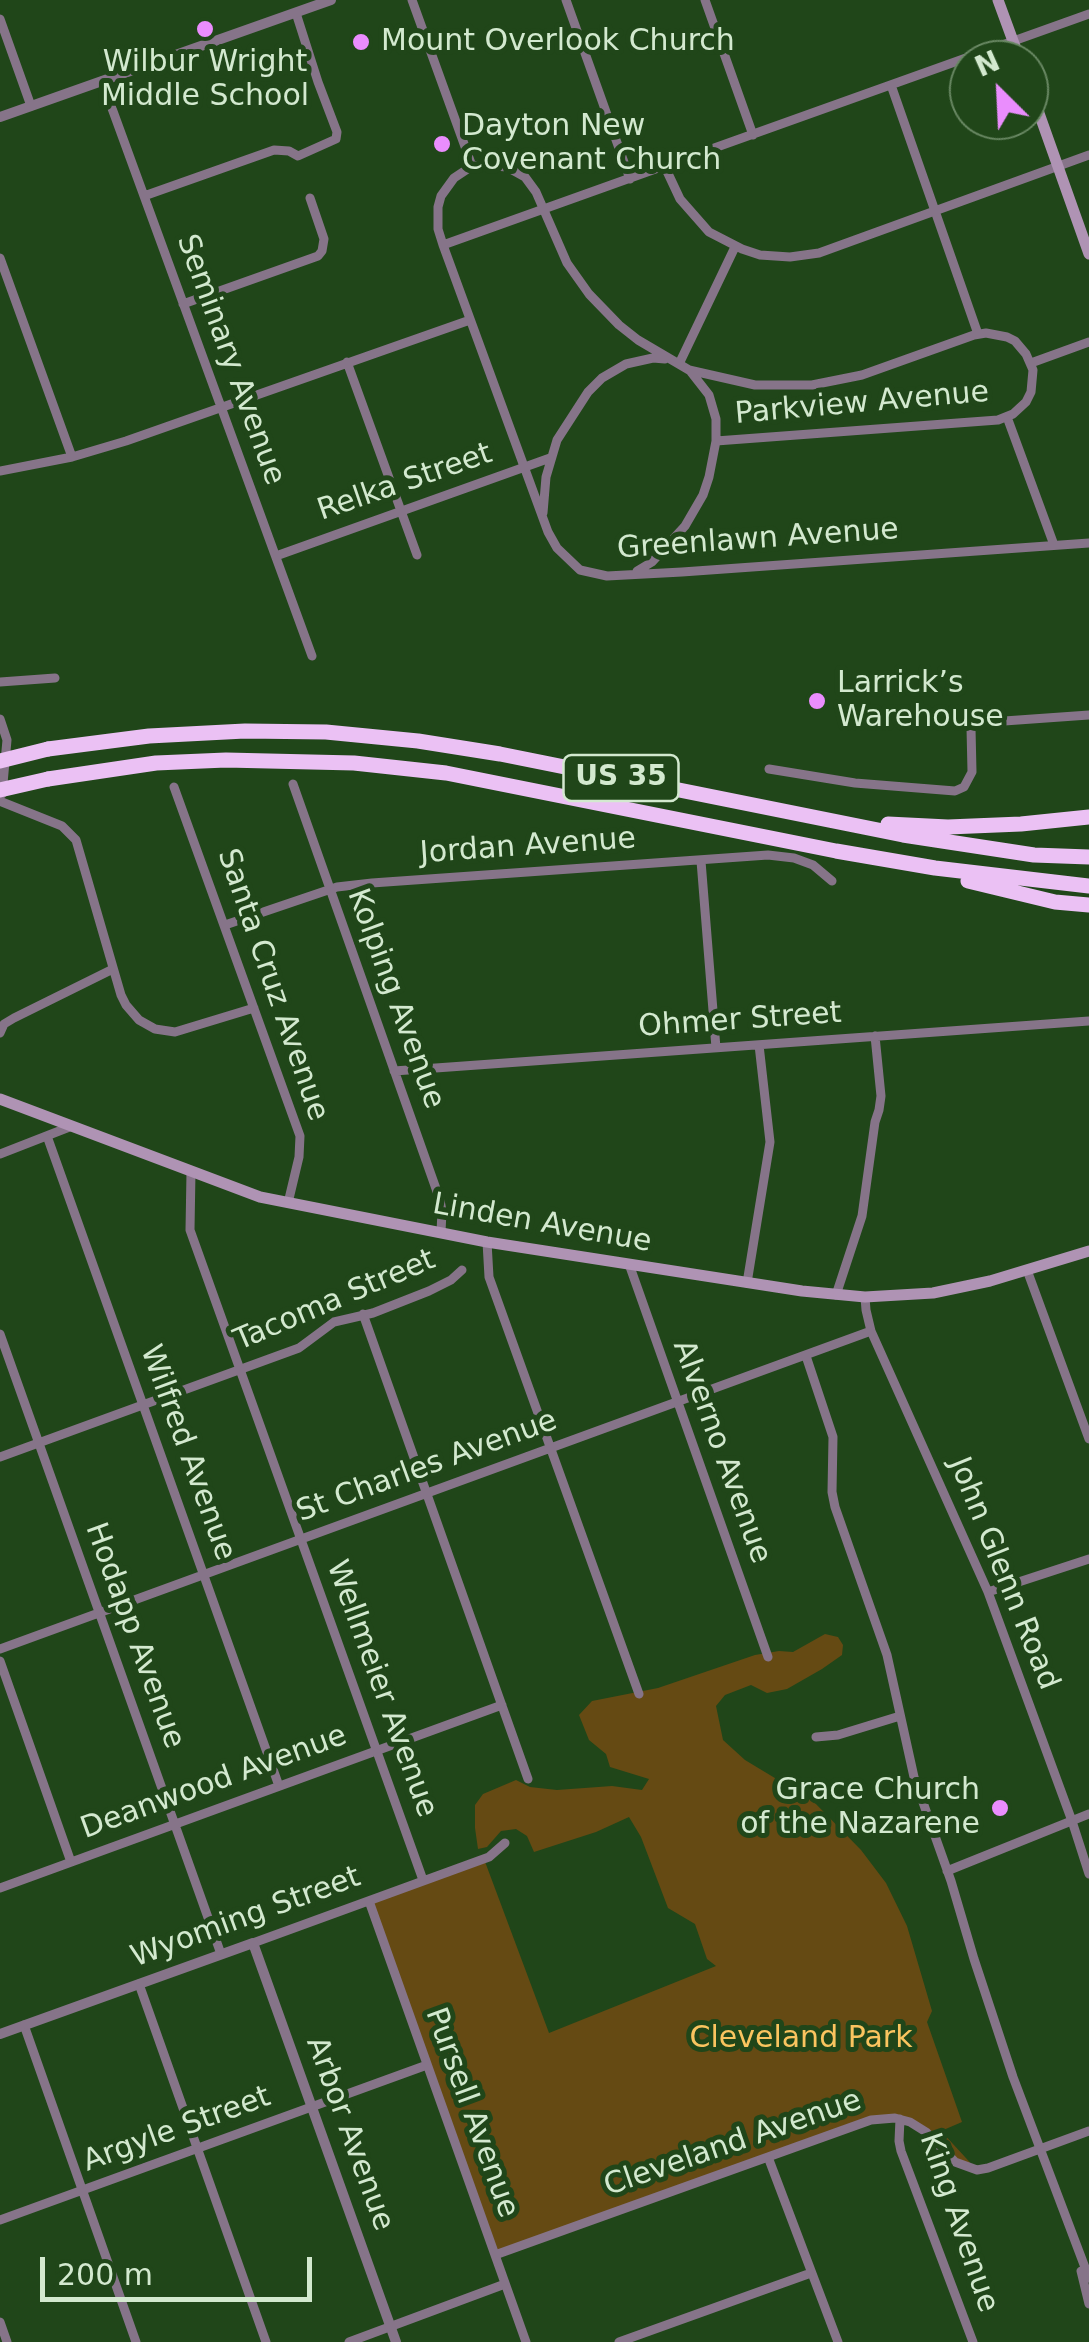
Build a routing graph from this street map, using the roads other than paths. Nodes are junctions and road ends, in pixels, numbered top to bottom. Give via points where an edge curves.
1 (412, 0) edge
2 (566, 0) edge
3 (705, 0) edge
4 (998, 0) edge
5 (324, 1) edge
6 (296, 12) junction
7 (1089, 14) edge
8 (0, 19) edge
9 (1013, 40) edge
10 (1019, 40) edge
11 (949, 65) edge
12 (102, 81) junction
13 (891, 85) junction
14 (31, 106) junction
15 (0, 117) edge
16 (753, 135) junction
17 (1049, 140) edge
18 (1089, 155) edge
19 (472, 166) junction
20 (665, 166) junction
21 (1058, 166) junction
22 (630, 179) junction
23 (144, 196) junction
24 (310, 198) dead end
25 (543, 209) junction
26 (936, 212) junction
27 (443, 245) junction
28 (735, 247) junction
29 (1089, 254) edge
30 (0, 258) edge
31 (184, 304) junction
32 (470, 320) junction
33 (978, 334) junction
34 (1089, 342) edge
35 (668, 360) junction
36 (347, 362) junction
37 (1031, 363) junction
38 (679, 364) junction
39 (689, 370) junction
40 (220, 408) junction
41 (1007, 417) junction
42 (716, 441) junction
43 (72, 457) junction
44 (550, 458) junction
45 (524, 468) junction
46 (0, 471) edge
47 (400, 511) junction
48 (543, 517) junction
49 (1089, 543) edge
50 (1054, 545) junction
51 (417, 555) dead end
52 (276, 556) junction
53 (631, 574) junction
54 (312, 656) dead end
55 (55, 678) dead end
56 (0, 682) edge
57 (1089, 715) edge
58 (0, 719) edge
59 (0, 761) edge
60 (769, 769) dead end
61 (293, 784) dead end
62 (174, 787) dead end
63 (1, 799) edge
64 (1089, 817) edge
65 (840, 822) junction
66 (867, 856) junction
67 (1089, 857) edge
68 (701, 862) junction
69 (832, 881) dead end
70 (1089, 886) edge
71 (329, 890) junction
72 (1089, 905) edge
73 (226, 925) junction
74 (113, 969) junction
75 (254, 1008) junction
76 (1089, 1021) edge
77 (0, 1033) edge
78 (875, 1036) junction
79 (758, 1044) junction
80 (716, 1048) junction
81 (394, 1072) junction
82 (0, 1099) edge
83 (73, 1126) junction
84 (47, 1136) junction
85 (0, 1154) edge
86 (191, 1172) junction
87 (288, 1203) junction
88 (441, 1232) junction
89 (487, 1242) junction
90 (1089, 1251) edge
91 (628, 1264) junction
92 (462, 1270) dead end
93 (1027, 1270) junction
94 (747, 1282) junction
95 (836, 1294) junction
96 (865, 1296) junction
97 (362, 1314) junction
98 (872, 1331) junction
99 (0, 1334) edge
100 (806, 1356) junction
101 (240, 1370) junction
102 (676, 1402) junction
103 (143, 1405) junction
104 (1089, 1439) edge
105 (39, 1442) junction
106 (550, 1448) junction
107 (0, 1456) edge
108 (427, 1493) junction
109 (300, 1540) junction
110 (1089, 1559) edge
111 (204, 1575) junction
112 (988, 1592) junction
113 (99, 1613) junction
114 (0, 1649) edge
115 (768, 1657) dead end
116 (0, 1660) edge
117 (639, 1694) dead end
118 (502, 1705) junction
119 (900, 1716) junction
120 (816, 1736) dead end
121 (376, 1751) junction
122 (528, 1778) dead end
123 (279, 1786) junction
124 (1089, 1814) edge
125 (1072, 1822) junction
126 (175, 1824) junction
127 (504, 1844) dead end
128 (72, 1862) junction
129 (947, 1871) junction
130 (1089, 1874) edge
131 (423, 1880) junction
132 (0, 1888) edge
133 (369, 1900) junction
134 (253, 1943) junction
135 (221, 1954) junction
136 (139, 1984) junction
137 (24, 2025) junction
138 (0, 2033) edge
139 (427, 2065) junction
140 (313, 2107) junction
141 (900, 2119) junction
142 (1089, 2131) edge
143 (198, 2149) junction
144 (1040, 2149) junction
145 (768, 2157) junction
146 (83, 2191) junction
147 (0, 2220) edge
148 (1076, 2249) junction
149 (495, 2255) junction
150 (811, 2273) junction
151 (1089, 2278) edge
152 (505, 2284) junction
153 (1089, 2304) edge
154 (0, 2322) edge
155 (390, 2326) junction
156 (7, 2342) edge
157 (136, 2342) edge
158 (266, 2342) edge
159 (348, 2342) edge
160 (396, 2342) edge
161 (526, 2342) edge
162 (619, 2342) edge
163 (838, 2342) edge
164 (973, 2342) edge

1 - 19 street
2 - 22 street
3 - 16 street
4 - 9 main road
5 - 6 street
6 - 12 street
6 - 23 street via 336,139 298,156 274,150
7 - 10 street
8 - 14 street
11 - 13 street
12 - 14 street
12 - 23 street, Seminary Avenue
13 - 16 street
13 - 26 street
14 - 15 street
16 - 20 street
17 - 21 main road
18 - 21 street
19 - 25 street via 516,171 530,182
19 - 27 street, Greenlawn Avenue via 441,196
20 - 22 street
20 - 28 street via 699,223
21 - 26 street
21 - 29 main road
22 - 25 street
23 - 31 street, Seminary Avenue
24 - 31 street via 324,239 318,256
25 - 27 street
25 - 35 street via 589,294
26 - 28 street via 804,256
26 - 33 street
27 - 32 street, Greenlawn Avenue
28 - 38 street
30 - 43 street
31 - 40 street, Seminary Avenue
32 - 36 street
32 - 45 street, Greenlawn Avenue
33 - 37 street via 1007,336
33 - 39 street via 862,375 812,385 755,385
34 - 37 street
35 - 38 street
35 - 44 street via 637,360 602,378 576,408
36 - 40 street
36 - 47 street
37 - 41 street, Parkview Avenue via 1031,392
38 - 39 street
39 - 42 street via 709,395
40 - 43 street
40 - 52 street, Seminary Avenue
41 - 42 street, Parkview Avenue
41 - 50 street
42 - 53 street via 709,477 685,526
43 - 46 street
44 - 45 street, Relka Street
44 - 48 street
45 - 47 street, Relka Street
45 - 48 street, Greenlawn Avenue
47 - 51 street
47 - 52 street, Relka Street
48 - 53 street, Greenlawn Avenue via 556,548 580,570
49 - 50 street, Greenlawn Avenue
50 - 53 street, Greenlawn Avenue
52 - 54 street, Seminary Avenue
55 - 56 street
57 - 60 street via 973,724 972,772 955,791
58 - 63 street via 6,740
59 - 65 highway, US 35, bridge via 102,741 245,730 326,732 500,754
61 - 71 street, Kolping Avenue
62 - 73 street, Santa Cruz Avenue
63 - 66 highway, US 35, bridge via 48,779 156,763 354,763 446,773
63 - 74 street via 62,826 76,840
64 - 65 highway via 948,827
65 - 67 highway, US 35 via 974,847
66 - 70 highway, US 35
66 - 72 highway
68 - 69 street, Jordan Avenue via 781,856 818,867
68 - 71 street, Jordan Avenue
68 - 80 street
71 - 73 street, Jordan Avenue
71 - 81 street, Kolping Avenue
73 - 75 street, Santa Cruz Avenue
74 - 75 street via 126,1005 155,1029 185,1030
74 - 77 street via 14,1018
75 - 87 street, Santa Cruz Avenue via 300,1136
76 - 78 street, Ohmer Street
78 - 79 street, Ohmer Street
78 - 95 street via 879,1110 862,1216
79 - 80 street, Ohmer Street
79 - 94 street via 770,1142
80 - 81 street, Ohmer Street
81 - 88 street, Kolping Avenue via 440,1200
82 - 83 main road, Linden Avenue
83 - 84 street
83 - 86 main road, Linden Avenue
84 - 85 street
84 - 103 street, Wilfred Avenue
86 - 87 main road, Linden Avenue
86 - 101 street, Wellmeier Avenue via 190,1230
87 - 88 main road, Linden Avenue
88 - 89 main road, Linden Avenue
89 - 91 main road, Linden Avenue
89 - 106 street via 488,1277
90 - 93 main road, Linden Avenue
91 - 94 main road, Linden Avenue
91 - 102 street, Alverno Avenue
92 - 97 street, Tacoma Street via 442,1286
93 - 96 main road, Linden Avenue via 933,1293
93 - 104 street
94 - 95 main road, Linden Avenue
95 - 96 main road, Linden Avenue
96 - 98 street, John Glenn Road
97 - 101 street, Tacoma Street
97 - 108 street
98 - 100 street, St Charles Avenue
98 - 112 street, John Glenn Road
99 - 105 street, Hodapp Avenue
100 - 102 street, St Charles Avenue
100 - 119 street via 833,1437 834,1507 887,1655
101 - 103 street, Tacoma Street
101 - 109 street, Wellmeier Avenue
102 - 106 street, St Charles Avenue
102 - 115 street, Alverno Avenue
103 - 105 street, Tacoma Street
103 - 111 street, Wilfred Avenue
105 - 107 street, Tacoma Street
105 - 113 street, Hodapp Avenue
106 - 108 street, St Charles Avenue
106 - 117 street
108 - 109 street, St Charles Avenue
108 - 118 street
109 - 111 street, St Charles Avenue
109 - 121 street, Wellmeier Avenue
110 - 112 street
111 - 113 street, St Charles Avenue
111 - 123 street, Wilfred Avenue
112 - 125 street, John Glenn Road
113 - 114 street, St Charles Avenue
113 - 126 street, Hodapp Avenue
116 - 128 street
118 - 121 street, Deanwood Avenue
118 - 122 street
119 - 120 street via 838,1736
119 - 129 street
121 - 123 street, Deanwood Avenue
121 - 131 street, Wellmeier Avenue
123 - 126 street, Deanwood Avenue
124 - 125 street
125 - 129 street
125 - 130 street, John Glenn Road
126 - 128 street, Deanwood Avenue
126 - 135 street, Hodapp Avenue
127 - 131 street, Wyoming Street via 489,1857
128 - 132 street, Deanwood Avenue
129 - 144 street
131 - 133 street, Wyoming Street
133 - 134 street, Wyoming Street
133 - 139 street, Pursell Avenue
134 - 135 street, Wyoming Street
134 - 140 street, Arbor Avenue
135 - 136 street, Wyoming Street
136 - 137 street, Wyoming Street
136 - 143 street
137 - 138 street, Wyoming Street
137 - 146 street
139 - 140 street, Argyle Street
139 - 149 street, Pursell Avenue
140 - 143 street, Argyle Street
140 - 155 street, Arbor Avenue
141 - 144 street, Cleveland Avenue via 970,2169
141 - 145 street, Cleveland Avenue via 871,2120
141 - 164 street, King Avenue via 900,2152
142 - 144 street, Cleveland Avenue
143 - 146 street, Argyle Street
143 - 158 street
144 - 148 street
145 - 149 street, Cleveland Avenue
145 - 150 street
146 - 147 street, Argyle Street
146 - 157 street
148 - 151 street
148 - 153 street
149 - 152 street, Pursell Avenue
150 - 162 street
150 - 163 street
152 - 155 street
152 - 161 street, Pursell Avenue
154 - 156 street
155 - 159 street
155 - 160 street, Arbor Avenue

